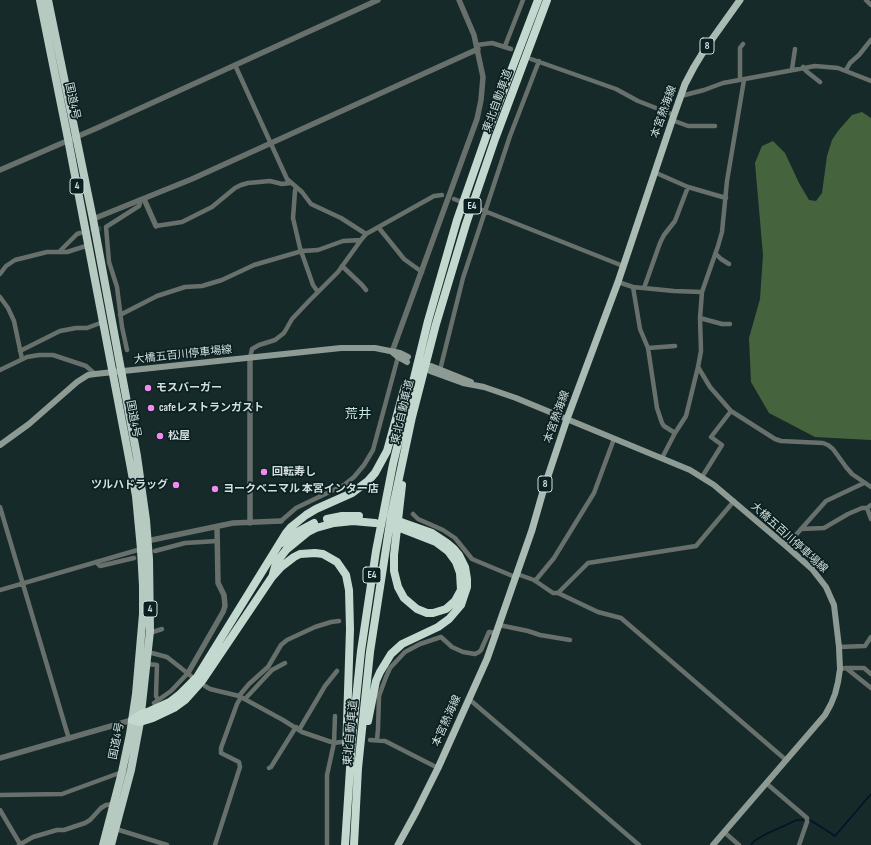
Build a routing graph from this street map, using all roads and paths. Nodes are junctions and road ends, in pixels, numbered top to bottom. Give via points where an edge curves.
1 (40, 0) edge
2 (48, 0) edge
3 (378, 0) edge
4 (459, 0) edge
5 (523, 0) edge
6 (538, 0) edge
7 (547, 0) edge
8 (740, 0) edge
9 (866, 0) edge
10 (871, 4) edge
11 (871, 40) edge
12 (743, 44) dead end
13 (505, 46) junction
14 (477, 47) junction
15 (511, 49) dead end
16 (795, 49) dead end
17 (531, 59) dead end
18 (539, 61) junction
19 (235, 65) junction
20 (803, 67) junction
21 (792, 70) junction
22 (846, 70) junction
23 (742, 80) junction
24 (871, 81) edge
25 (820, 82) dead end
26 (681, 96) junction
27 (673, 117) junction
28 (715, 126) dead end
29 (72, 138) junction
30 (270, 143) junction
31 (0, 170) edge
32 (654, 172) junction
33 (290, 183) junction
34 (296, 187) junction
35 (688, 187) junction
36 (442, 195) dead end
37 (726, 198) junction
38 (142, 200) junction
39 (477, 208) dead end
40 (485, 211) junction
41 (93, 219) junction
42 (156, 226) joint
43 (379, 228) junction
44 (80, 233) tunnel mouth
45 (366, 234) junction
46 (361, 240) junction
47 (89, 245) junction
48 (302, 251) junction
49 (59, 252) junction
50 (716, 254) junction
51 (729, 264) dead end
52 (342, 266) junction
53 (623, 266) junction
54 (422, 272) junction
55 (0, 274) edge
56 (618, 282) junction
57 (633, 287) junction
58 (644, 288) junction
59 (366, 290) dead end
60 (318, 292) junction
61 (702, 292) junction
62 (0, 297) edge
63 (120, 314) junction
64 (700, 318) junction
65 (428, 321) junction
66 (103, 322) junction
67 (730, 324) dead end
68 (675, 346) dead end
69 (648, 348) junction
70 (127, 350) dead end
71 (20, 351) junction
72 (392, 352) junction
73 (398, 357) junction
74 (250, 358) junction
75 (22, 359) junction
76 (698, 367) junction
77 (0, 370) edge
78 (440, 370) junction
79 (117, 372) junction
80 (95, 374) junction
81 (484, 387) junction
82 (730, 411) junction
83 (412, 417) junction
84 (567, 419) junction
85 (675, 433) junction
86 (614, 439) junction
87 (0, 445) edge
88 (662, 458) junction
89 (702, 477) junction
90 (864, 483) junction
91 (871, 487) edge
92 (734, 501) junction
93 (869, 507) edge
94 (0, 508) edge
95 (414, 514) dead end
96 (1, 515) edge
97 (871, 519) edge
98 (281, 521) joint
99 (250, 523) junction
100 (217, 527) junction
101 (801, 529) junction
102 (147, 541) junction
103 (217, 541) junction
104 (278, 546) junction
105 (786, 546) junction
106 (141, 549) junction
107 (155, 551) dead end
108 (134, 558) dead end
109 (96, 562) junction
110 (516, 575) junction
111 (272, 577) junction
112 (535, 581) junction
113 (23, 583) junction
114 (0, 590) edge
115 (558, 593) junction
116 (340, 620) dead end
117 (499, 625) junction
118 (162, 629) dead end
119 (150, 633) junction
120 (496, 633) junction
121 (871, 637) edge
122 (570, 640) dead end
123 (839, 647) junction
124 (148, 652) junction
125 (285, 663) dead end
126 (147, 664) junction
127 (843, 668) junction
128 (337, 671) dead end
129 (871, 674) edge
130 (189, 675) junction
131 (205, 686) dead end
132 (871, 688) edge
133 (242, 697) junction
134 (469, 699) junction
135 (141, 714) junction
136 (334, 716) dead end
137 (136, 721) junction
138 (298, 729) junction
139 (69, 738) junction
140 (370, 740) dead end
141 (377, 740) junction
142 (341, 742) dead end
143 (334, 743) junction
144 (0, 758) edge
145 (786, 760) junction
146 (269, 768) dead end
147 (438, 768) junction
148 (122, 772) junction
149 (766, 783) junction
150 (0, 795) edge
151 (114, 804) junction
152 (0, 810) edge
153 (116, 829) junction
154 (724, 832) junction
155 (346, 835) junction
156 (355, 835) junction
157 (20, 844) edge
158 (103, 845) edge
159 (112, 845) edge
160 (167, 845) edge
161 (216, 845) edge
162 (327, 845) edge
163 (345, 845) edge
164 (354, 845) edge
165 (398, 845) edge
166 (639, 845) edge
167 (713, 845) edge
168 (739, 845) edge
169 (800, 845) edge

1 - 29 highway, 国道4号 / 4
2 - 29 highway, 国道4号 / 4
3 - 19 street
4 - 14 street
5 - 13 street
6 - 65 highway, 東北自動車道 / E4 via 457,220
7 - 83 highway, 東北自動車道 / E4 via 466,224
8 - 26 main road, 本宮熱海線 / 8 via 698,60
9 - 10 street
11 - 22 street
12 - 23 street via 740,48
13 - 14 street via 492,43
13 - 15 street
14 - 30 street
14 - 54 street via 482,77 477,119
16 - 21 street
17 - 18 street
18 - 27 street via 616,89
18 - 40 street
19 - 29 street
19 - 30 street
20 - 21 street
20 - 22 street via 829,66
20 - 25 street
21 - 23 street
22 - 24 street
23 - 26 street
23 - 37 street
26 - 27 main road, 本宮熱海線 / 8
27 - 28 street via 688,126
27 - 32 main road, 本宮熱海線 / 8
29 - 31 street
29 - 41 highway, 国道4号 / 4
29 - 47 highway, 国道4号 / 4
30 - 33 street
30 - 38 street
32 - 35 street
32 - 53 main road, 本宮熱海線 / 8
33 - 34 street
33 - 42 street via 270,181 241,185 212,207 182,222
34 - 45 street via 311,204 341,218
34 - 48 street via 293,218
35 - 37 street
35 - 58 street via 675,221 660,242
36 - 43 street via 434,196
37 - 50 street via 722,232
38 - 41 street
38 - 42 street
38 - 63 street via 140,206 104,227 108,262 117,287
39 - 40 street
40 - 53 street
40 - 78 street via 463,278
41 - 79 highway, 国道4号 / 4
43 - 45 street
43 - 54 street via 404,259
44 - 49 street
45 - 46 street
46 - 48 street via 343,241 318,250
46 - 52 street
47 - 49 street
47 - 66 highway, 国道4号 / 4
48 - 60 street
48 - 63 street via 254,264 211,284 184,287 157,296
49 - 55 street via 46,252 15,260
50 - 51 street
50 - 61 street
52 - 59 street
52 - 60 street
53 - 56 main road, 本宮熱海線 / 8
54 - 72 street
56 - 57 street
56 - 84 main road, 本宮熱海線 / 8
57 - 58 street
57 - 69 street via 640,329
58 - 61 street
60 - 74 street via 292,319 284,333 275,340 252,349
61 - 64 street
62 - 71 street via 14,321
63 - 70 street
64 - 67 street
64 - 76 street via 701,351
65 - 104 highway via 408,375 387,451 375,473 352,493 306,515 291,527
65 - 155 highway, 東北自動車道 / E4 via 393,464 373,571 356,694
66 - 71 street via 87,328 60,331
66 - 79 highway, 国道4号 / 4
68 - 69 street
69 - 85 street via 657,408 664,426
71 - 75 street
72 - 73 main road, 大橋五百川停車場線
72 - 73 main road, 大橋五百川停車場線 via 400,353 407,359
72 - 74 main road, 大橋五百川停車場線 via 375,348 341,348
73 - 98 street via 373,450 364,465 344,485 296,508
74 - 79 main road, 大橋五百川停車場線
74 - 99 street
75 - 77 street
75 - 80 street via 53,355 86,366
76 - 82 street via 710,387
76 - 85 street via 686,416
78 - 81 main road, 大橋五百川停車場線
78 - 81 main road, 大橋五百川停車場線 via 430,369 463,383
79 - 80 main road, 大橋五百川停車場線
79 - 102 highway, 国道4号 / 4 via 137,456
79 - 106 highway, 国道4号 / 4 via 136,496
80 - 87 main road, 大橋五百川停車場線 via 77,382 29,424
81 - 84 main road, 大橋五百川停車場線
82 - 89 street via 711,437 722,445
82 - 90 street via 775,439 828,445 846,467
83 - 156 highway, 東北自動車道 / E4 via 391,516 370,652
83 - 156 highway via 396,530 394,571 401,593 412,606 427,613 446,609 456,601 460,590 460,573 448,551 436,542 400,525 432,533 448,543 459,555 465,567 467,587 461,605 449,619 402,644 391,654 380,672 369,712
84 - 86 main road, 大橋五百川停車場線
84 - 110 main road, 本宮熱海線 / 8
85 - 88 street
86 - 88 main road, 大橋五百川停車場線
86 - 112 street via 594,493 554,558
88 - 89 main road, 大橋五百川停車場線
89 - 92 main road, 大橋五百川停車場線
90 - 91 street
90 - 101 street via 826,501
92 - 105 main road, 大橋五百川停車場線
92 - 115 street via 696,546 588,563
93 - 97 street
93 - 101 street via 848,514 824,528
94 - 96 street
95 - 110 street via 418,519 444,530 455,538 472,559
96 - 113 street
98 - 99 street
99 - 100 street via 233,523
100 - 102 street
100 - 103 street
101 - 105 street
102 - 119 highway, 国道4号 / 4
103 - 107 street via 185,542
103 - 130 street via 218,583 224,595 225,606
104 - 111 highway via 305,527 323,520 342,516 375,520 334,523 308,532 286,550 276,563
104 - 135 highway via 197,677 170,702
105 - 123 main road, 大橋五百川停車場線 via 812,569 826,587 834,605
106 - 109 street
106 - 137 highway, 国道4号 / 4 via 142,631
108 - 109 street via 100,566
109 - 113 street
110 - 112 street
110 - 117 main road, 本宮熱海線 / 8
111 - 137 highway via 202,681 185,700 153,718
111 - 155 highway via 294,557 315,552 337,562 348,581 350,629
112 - 115 street via 552,593
113 - 114 street
113 - 139 street
115 - 145 street via 598,612 625,621
116 - 133 street via 320,625 286,640 268,667 249,684
117 - 120 main road, 本宮熱海線 / 8
117 - 122 street
118 - 119 street
119 - 124 highway, 国道4号 / 4
120 - 134 main road, 本宮熱海線 / 8
120 - 141 street via 489,632 481,650 475,654 452,647 441,637 405,652 390,668 379,696
121 - 123 street via 865,646
123 - 127 main road, 大橋五百川停車場線
124 - 126 highway, 国道4号 / 4
124 - 130 street via 166,657
125 - 133 street via 272,670
126 - 130 street via 157,664 156,701
126 - 135 highway, 国道4号 / 4
127 - 129 street via 864,668
127 - 132 street
127 - 145 main road, 大橋五百川停車場線 via 825,715
128 - 138 street
131 - 133 street
133 - 138 street
133 - 161 street via 221,748 221,753 239,762 240,767
134 - 147 main road, 本宮熱海線 / 8
134 - 166 street
135 - 137 highway
136 - 143 street
137 - 139 street
137 - 148 highway, 国道4号 / 4
137 - 153 highway, 国道4号 / 4 via 131,770
138 - 143 street
138 - 146 street
139 - 144 street
140 - 141 street
141 - 147 street via 385,741
142 - 143 street
143 - 162 street via 327,775
145 - 149 main road, 大橋五百川停車場線
147 - 165 main road, 本宮熱海線 / 8
148 - 150 street via 62,794
148 - 151 highway, 国道4号 / 4
149 - 154 main road, 大橋五百川停車場線
149 - 169 street via 807,818
151 - 157 street via 101,808 85,823 33,837
151 - 158 highway, 国道4号 / 4
152 - 157 street
153 - 159 highway, 国道4号 / 4
153 - 160 street
154 - 167 main road, 大橋五百川停車場線
154 - 168 street
155 - 163 highway, 東北自動車道 / E4
156 - 164 highway, 東北自動車道 / E4

